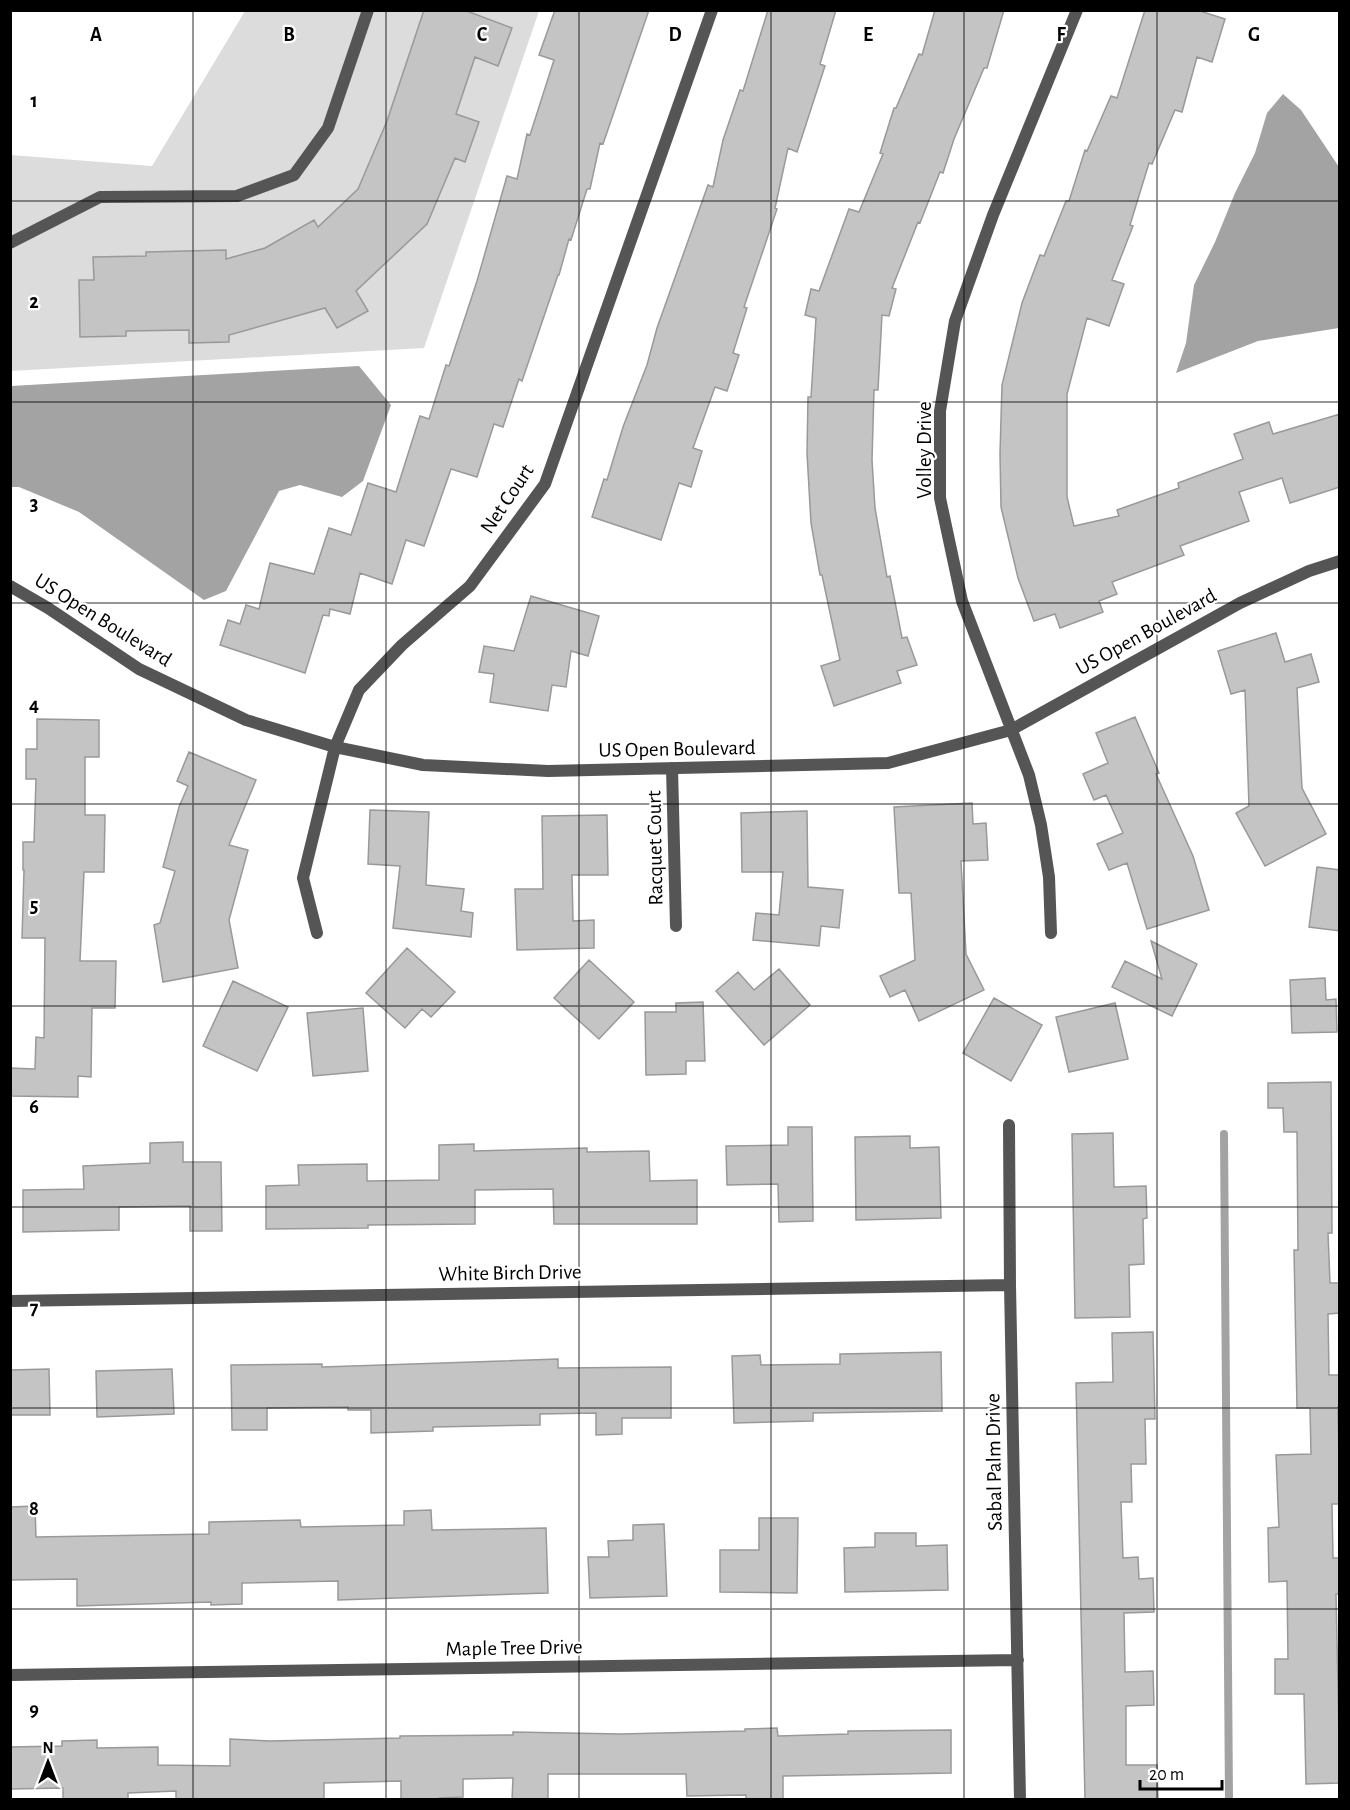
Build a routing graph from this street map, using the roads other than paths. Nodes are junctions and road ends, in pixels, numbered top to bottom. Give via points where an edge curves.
1 (368, 10) edge
2 (712, 10) edge
3 (1077, 10) edge
4 (10, 243) edge
5 (1340, 561) edge
6 (10, 586) edge
7 (1011, 730) junction
8 (335, 747) junction
9 (672, 768) junction
10 (676, 926) dead end
11 (316, 933) dead end
12 (1051, 933) dead end
13 (1009, 1125) dead end
14 (1010, 1285) junction
15 (10, 1301) edge
16 (1018, 1660) junction
17 (10, 1675) edge
18 (1020, 1800) edge

1 - 4 street via 328,128 294,175 237,196 100,197
2 - 8 street, Net Court via 545,484 470,586 402,645 359,690
3 - 7 street, Volley Drive via 993,215 955,321 940,411 940,498 960,590
5 - 7 street, US Open Boulevard via 1240,603
6 - 8 street, US Open Boulevard via 139,669 246,720
7 - 9 street, US Open Boulevard via 888,763
7 - 12 street, Volley Drive via 1029,775 1041,825 1049,877
8 - 9 street, US Open Boulevard via 423,765 548,771
8 - 11 street, Net Court via 303,878
9 - 10 street, Racquet Court
13 - 14 street, Sabal Palm Drive
14 - 15 street, White Birch Drive
14 - 16 street, Sabal Palm Drive
16 - 17 street, Maple Tree Drive
16 - 18 street, Sabal Palm Drive

